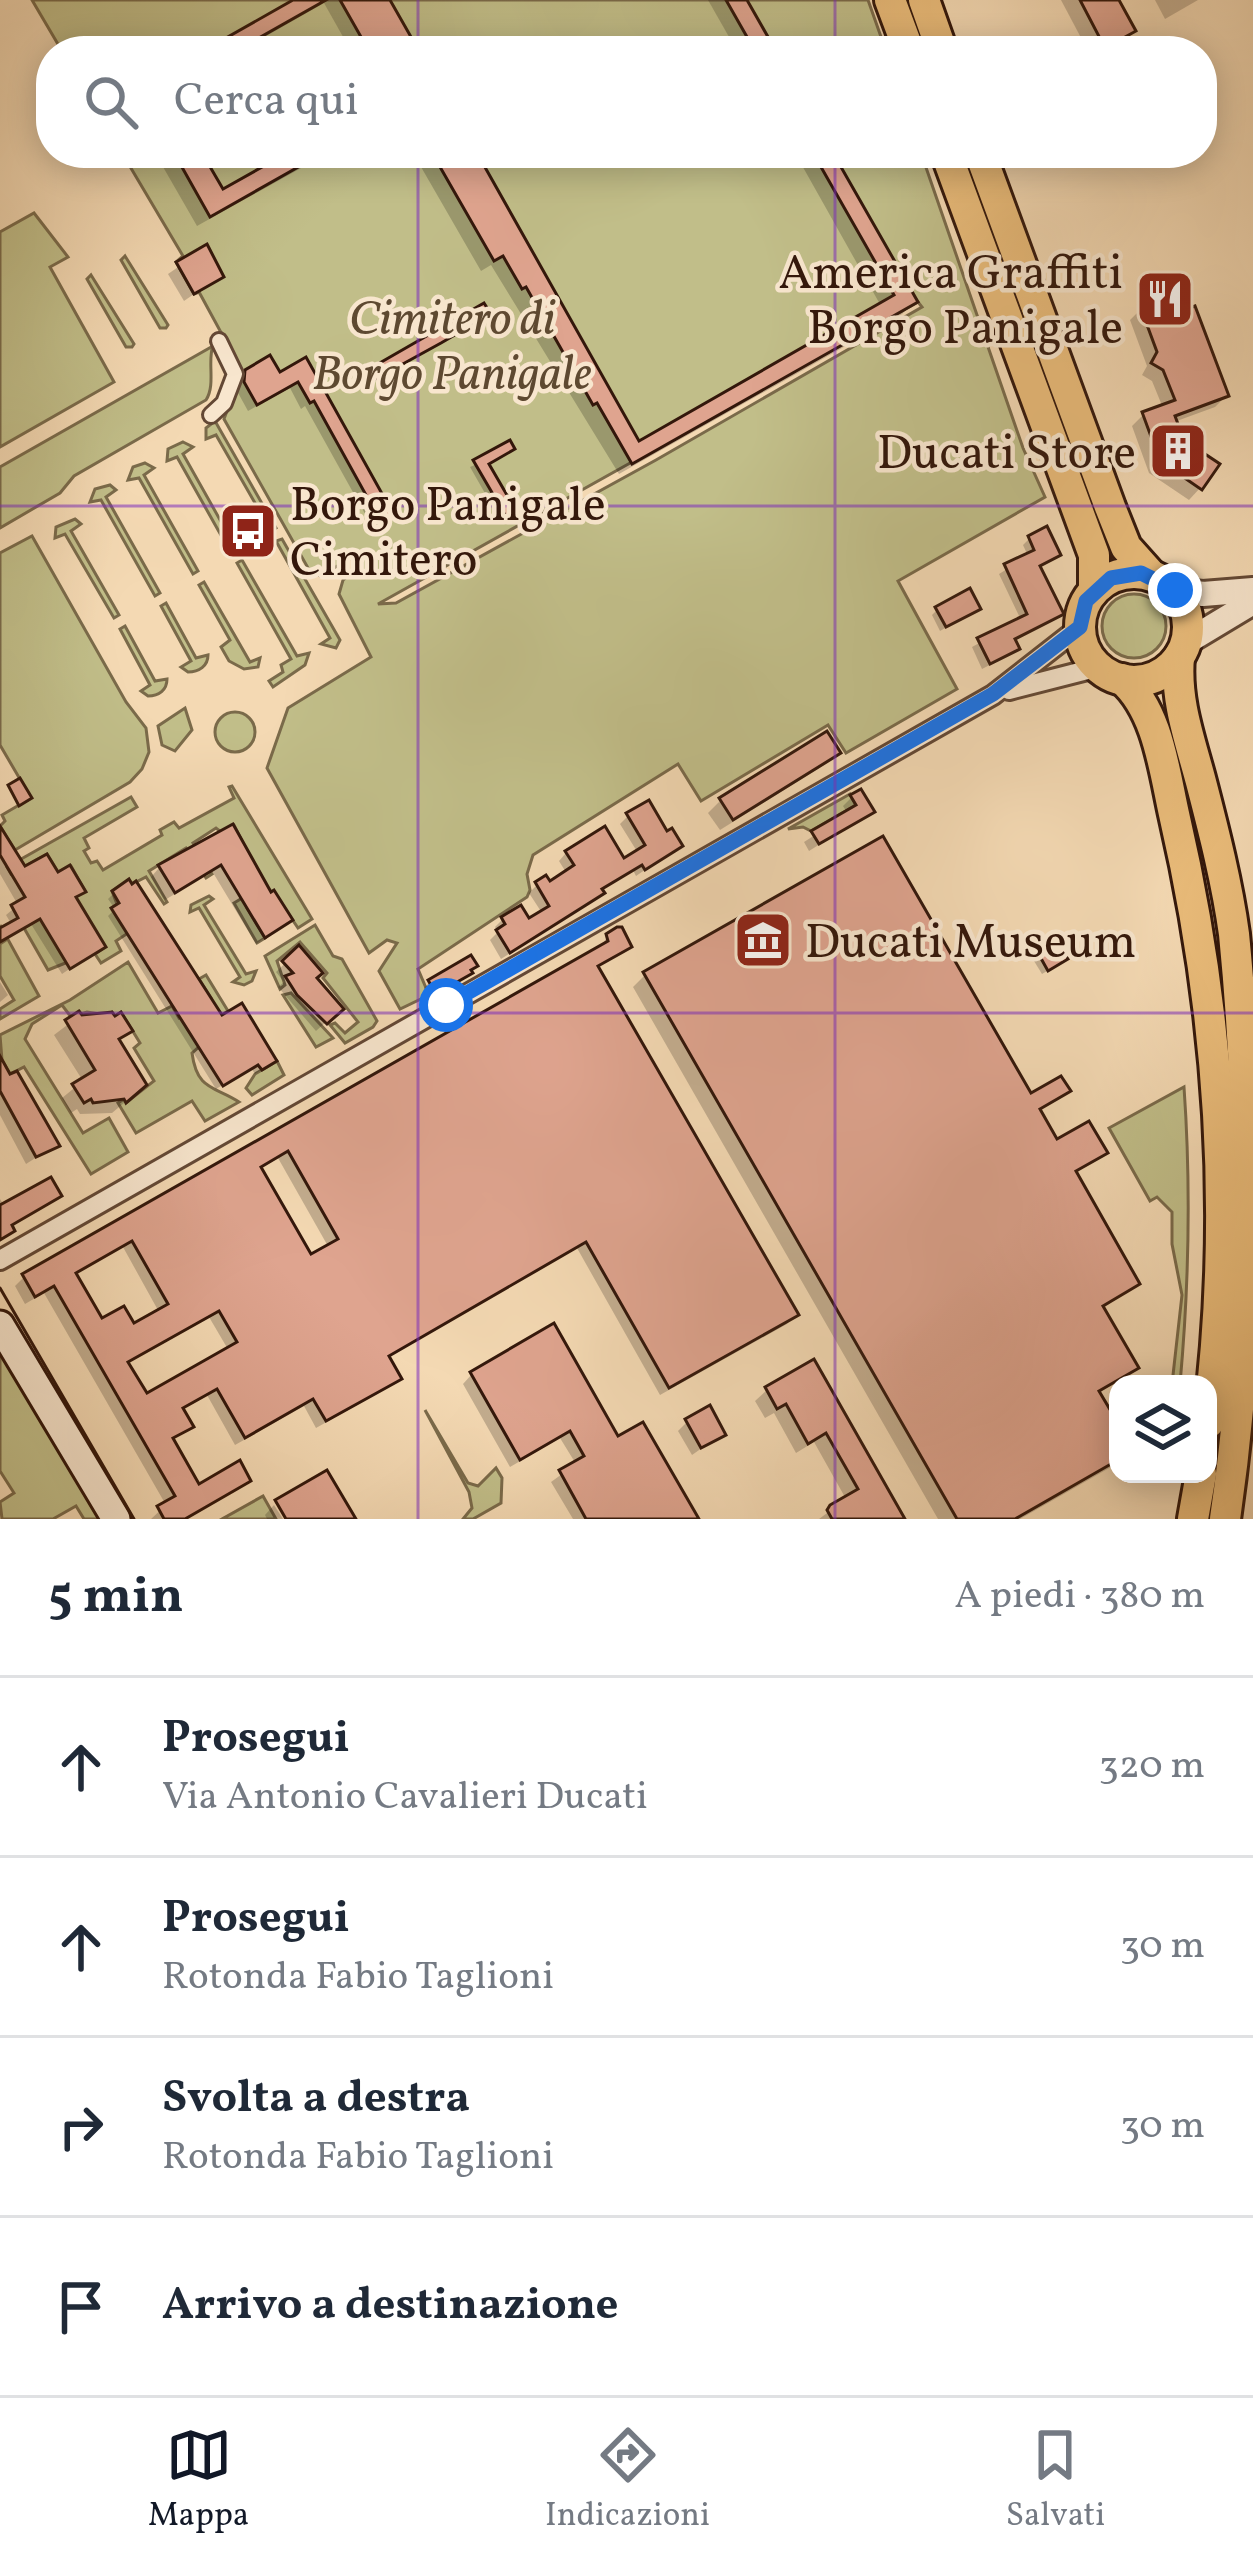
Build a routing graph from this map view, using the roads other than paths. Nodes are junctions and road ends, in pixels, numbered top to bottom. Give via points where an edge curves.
1 (890, 0) edge
2 (924, 0) edge
3 (903, 36) edge
4 (937, 36) edge
5 (952, 168) edge
6 (986, 168) edge
7 (219, 341) dead end
8 (211, 415) dead end
9 (1163, 583) junction
10 (1094, 590) junction
11 (1253, 590) edge
12 (1253, 602) edge
13 (1080, 627) junction
14 (1182, 650) junction
15 (1110, 674) junction
16 (993, 694) junction
17 (0, 1260) edge
18 (0, 1325) edge
19 (1211, 1375) edge
20 (1199, 1483) edge
21 (116, 1519) edge
22 (1193, 1519) edge
23 (1225, 1519) edge

1 - 3 main road
2 - 4 main road
5 - 10 main road via 1094,555
6 - 9 main road via 1126,547
7 - 8 street via 235,374
9 - 10 main road via 1120,574
9 - 11 street via 1203,594
9 - 14 main road via 1187,619
10 - 13 main road
12 - 14 street
13 - 15 main road via 1085,649
13 - 16 street
14 - 15 main road via 1154,677
14 - 23 main road via 1176,686 1234,937 1249,1099 1249,1319
15 - 16 street
15 - 19 main road via 1142,701 1151,724 1209,1003 1221,1234
16 - 17 street
18 - 21 main road
20 - 22 main road

